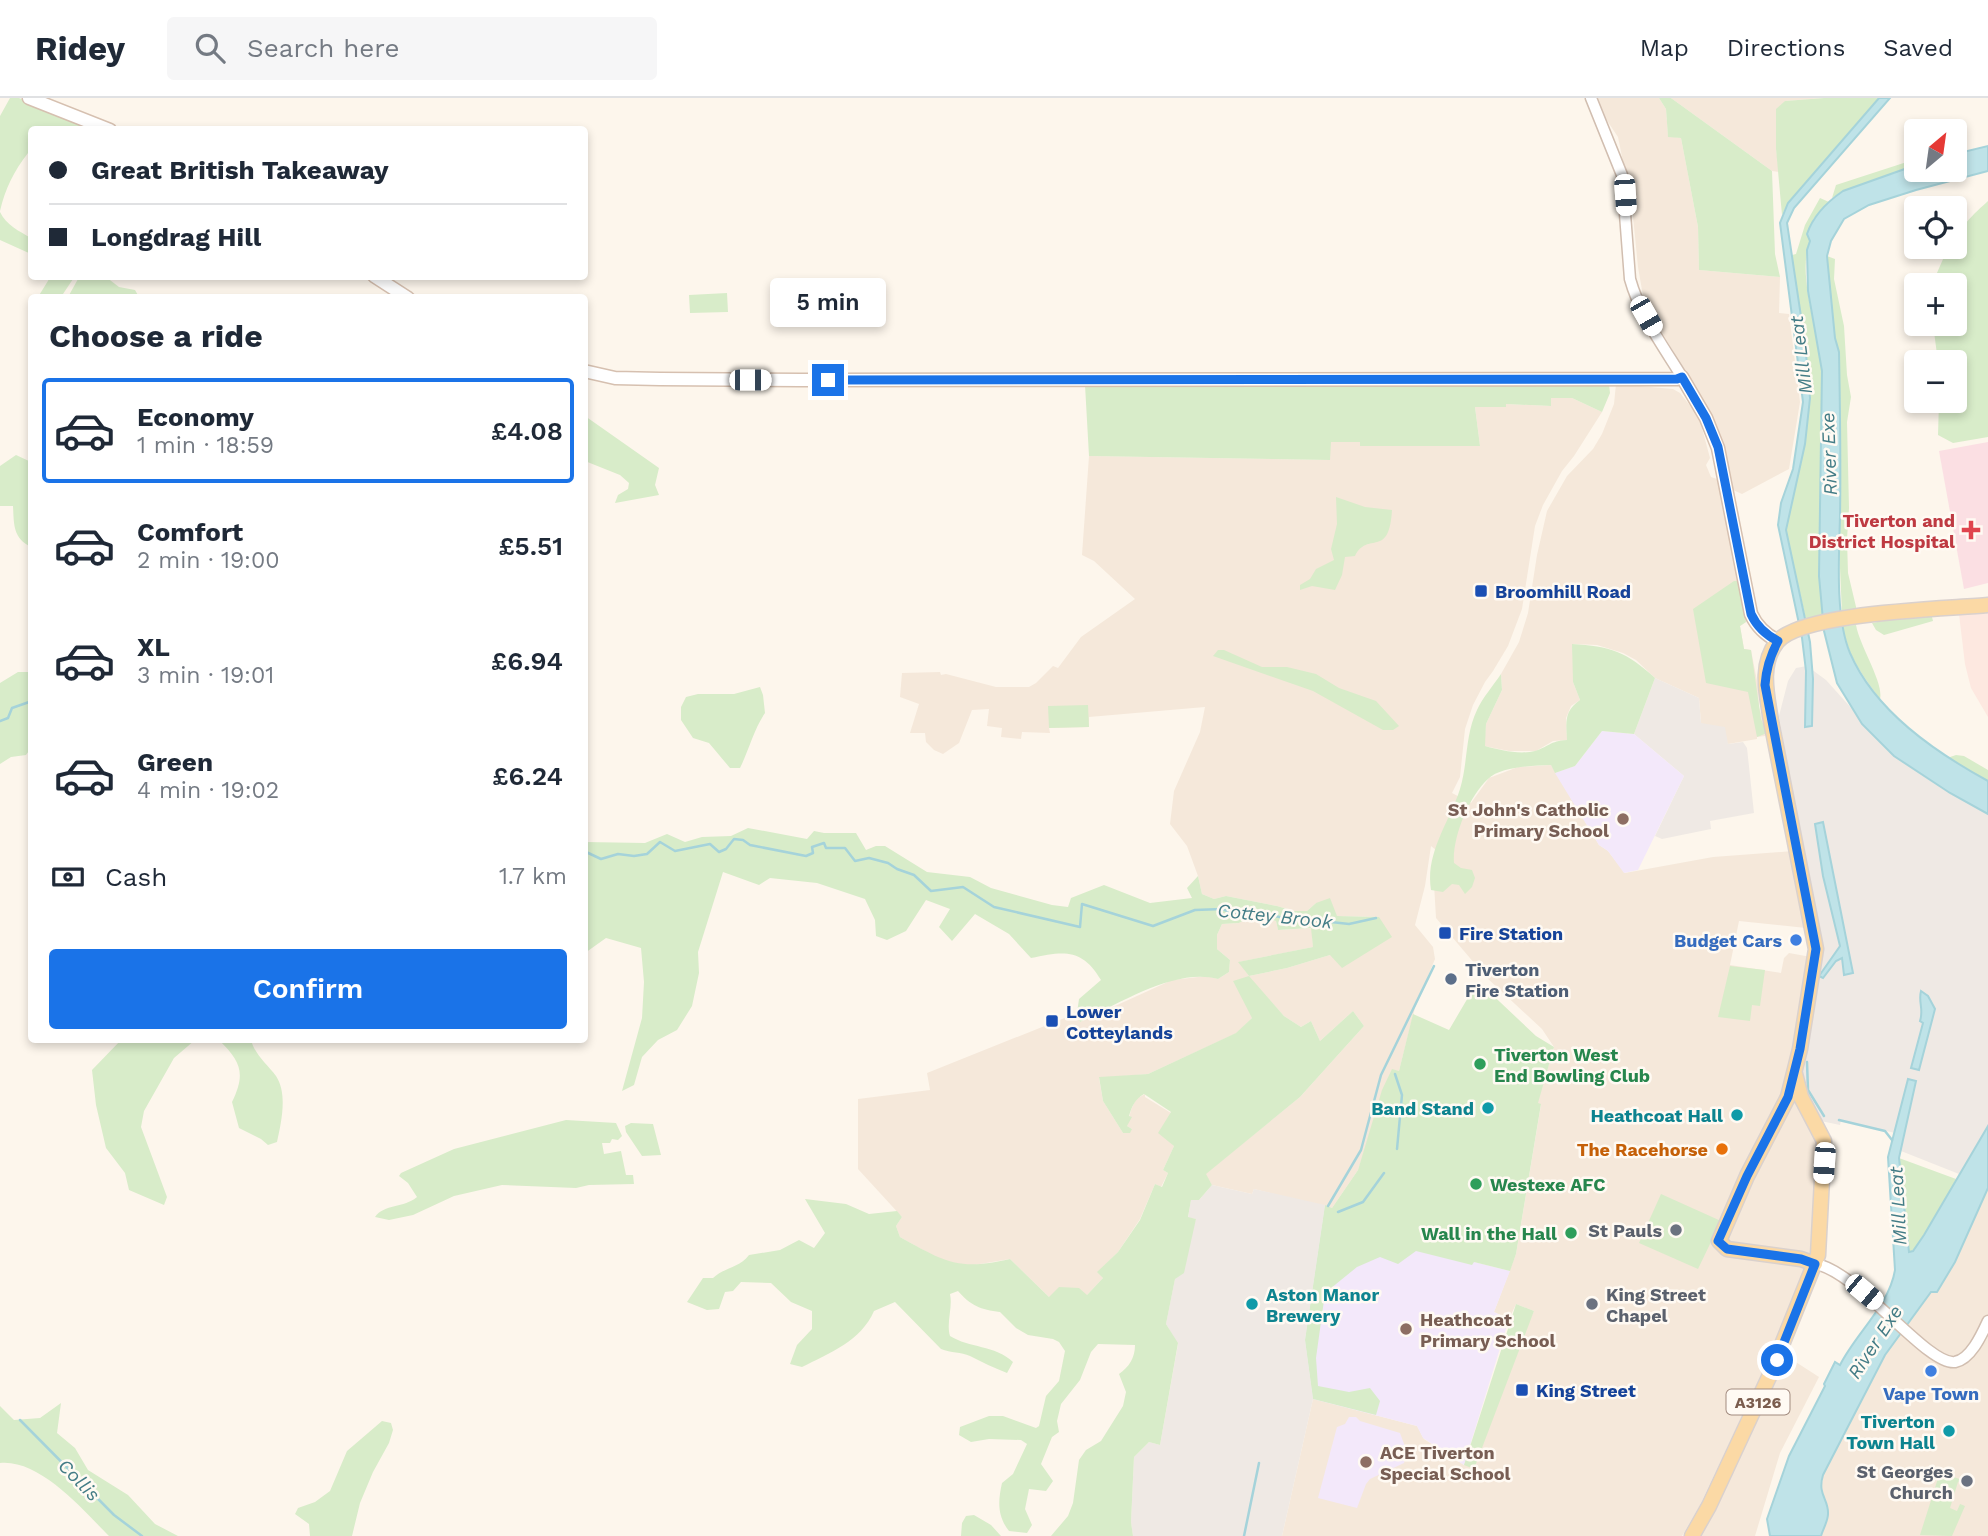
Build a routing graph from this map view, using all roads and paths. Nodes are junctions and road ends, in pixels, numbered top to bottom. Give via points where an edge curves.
1 (29, 98) edge
2 (1591, 98) edge
3 (100, 126) edge
4 (379, 280) edge
5 (402, 294) edge
6 (588, 372) edge
7 (1682, 377) junction
8 (1988, 596) edge
9 (1988, 605) edge
10 (1904, 610) junction
11 (1778, 641) junction
12 (1795, 1073) junction
13 (1801, 1097) junction
14 (1781, 1111) junction
15 (1815, 1264) junction
16 (1988, 1321) edge
17 (1692, 1536) edge

1 - 3 main road
2 - 7 street via 1622,175 1634,291
4 - 5 main road
6 - 7 main road via 637,379 788,380
7 - 11 main road via 1718,447 1751,614 1768,636
8 - 10 main road
9 - 10 main road
10 - 11 main road via 1800,628
11 - 12 main road, A3126 via 1765,685 1816,949
12 - 13 main road, A3126
12 - 14 main road, A3126
13 - 14 main road
13 - 15 main road, A3126 via 1824,1141
14 - 15 main road, A3126 via 1719,1244
15 - 16 street via 1835,1273 1931,1353 1949,1362 1961,1359
15 - 17 main road, A3126 via 1769,1377

